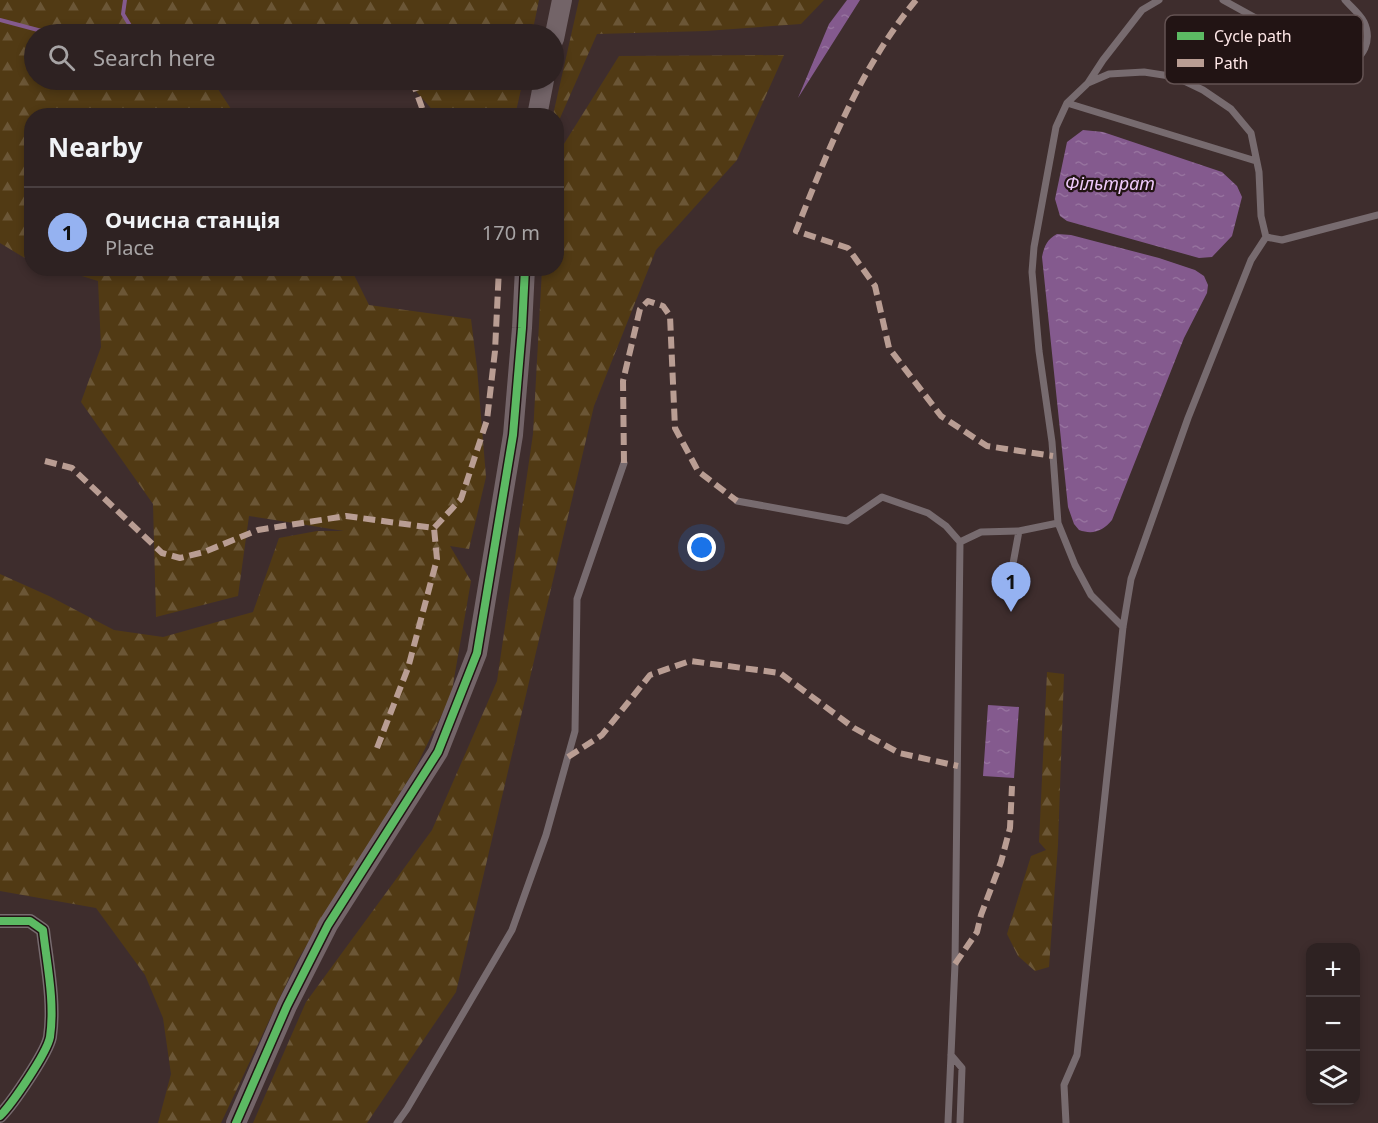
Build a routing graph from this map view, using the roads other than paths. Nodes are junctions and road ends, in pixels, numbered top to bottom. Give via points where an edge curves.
1 (562, 0) edge
2 (1159, 0) edge
3 (1223, 0) edge
4 (1345, 0) edge
5 (1250, 15) edge
6 (1359, 15) edge
7 (1363, 20) edge
8 (557, 24) edge
9 (1363, 51) edge
10 (1165, 75) edge
11 (1088, 83) junction
12 (1191, 84) edge
13 (542, 90) edge
14 (1067, 103) junction
15 (539, 108) edge
16 (1257, 160) junction
17 (1378, 215) edge
18 (1266, 237) junction
19 (525, 276) edge
20 (624, 463) dead end
21 (737, 501) dead end
22 (1058, 523) junction
23 (1019, 531) junction
24 (960, 542) junction
25 (1010, 580) dead end
26 (1123, 627) junction
27 (0, 921) edge
28 (951, 1055) junction
29 (0, 1116) edge
30 (237, 1123) edge
31 (397, 1123) edge
32 (948, 1123) edge
33 (960, 1123) edge
34 (1066, 1123) edge

1 - 8 main road
2 - 11 lane via 1143,10
3 - 5 lane
4 - 6 lane
7 - 9 lane via 1368,35
10 - 11 lane via 1109,74
11 - 14 lane
12 - 16 lane via 1232,109 1251,133
13 - 15 main road
14 - 16 lane
14 - 22 lane via 1056,127 1032,272
16 - 18 lane
17 - 18 lane via 1282,240
18 - 26 lane via 1251,260 1188,418 1131,579
19 - 30 main road via 513,435 477,653 438,752 328,925 287,1006
20 - 31 lane via 577,599 575,731 546,835 512,930
21 - 24 lane via 847,521 882,497 928,513
22 - 23 lane
22 - 26 lane via 1091,595
23 - 24 lane via 981,532
23 - 25 lane
24 - 28 lane
26 - 34 lane via 1077,1055 1064,1085
27 - 29 street via 30,921 43,930 52,1005 49,1040
28 - 32 lane
28 - 33 lane via 962,1068

